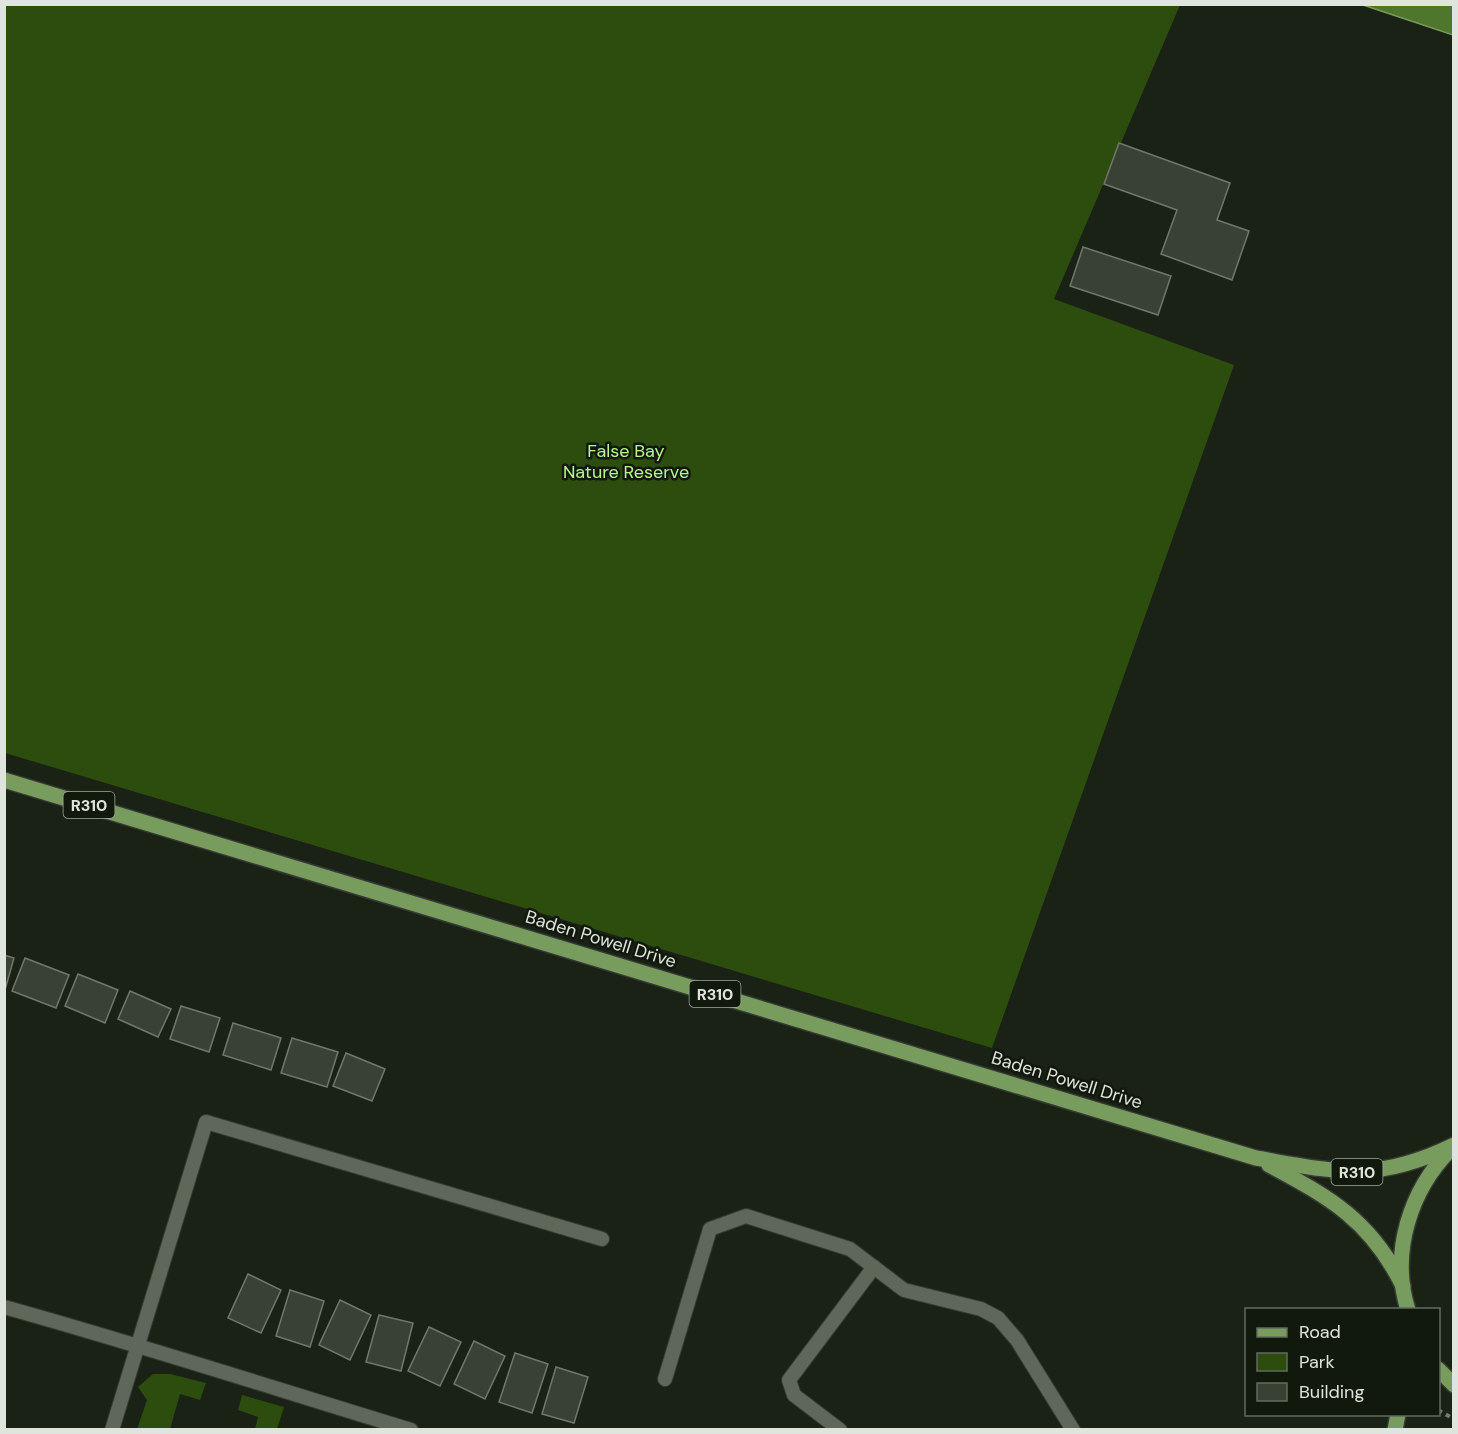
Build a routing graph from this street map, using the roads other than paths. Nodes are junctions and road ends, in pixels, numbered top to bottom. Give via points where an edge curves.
1 (4, 780) edge
2 (1454, 1145) edge
3 (1256, 1158) junction
4 (602, 1239) dead end
5 (874, 1267) junction
6 (1403, 1286) junction
7 (4, 1307) edge
8 (1407, 1308) edge
9 (138, 1344) junction
10 (1440, 1371) edge
11 (665, 1379) dead end
12 (1454, 1385) edge
13 (112, 1430) edge
14 (411, 1430) edge
15 (840, 1430) edge
16 (1074, 1430) edge

1 - 3 main road, Baden Powell Drive / R310
2 - 3 main road, Baden Powell Drive / R310 via 1425,1159 1372,1172 1324,1170
2 - 6 main road, R310 via 1430,1173 1412,1208 1403,1246
3 - 6 main road, Baden Powell Drive / R310 via 1341,1206 1391,1260
4 - 9 lane via 206,1122
5 - 11 lane via 850,1249 746,1216 710,1229
5 - 15 lane via 789,1380 794,1395
5 - 16 lane via 904,1290 981,1309 998,1318 1017,1340
6 - 8 main road, R310
7 - 9 lane
9 - 13 lane
9 - 14 lane
10 - 12 main road

